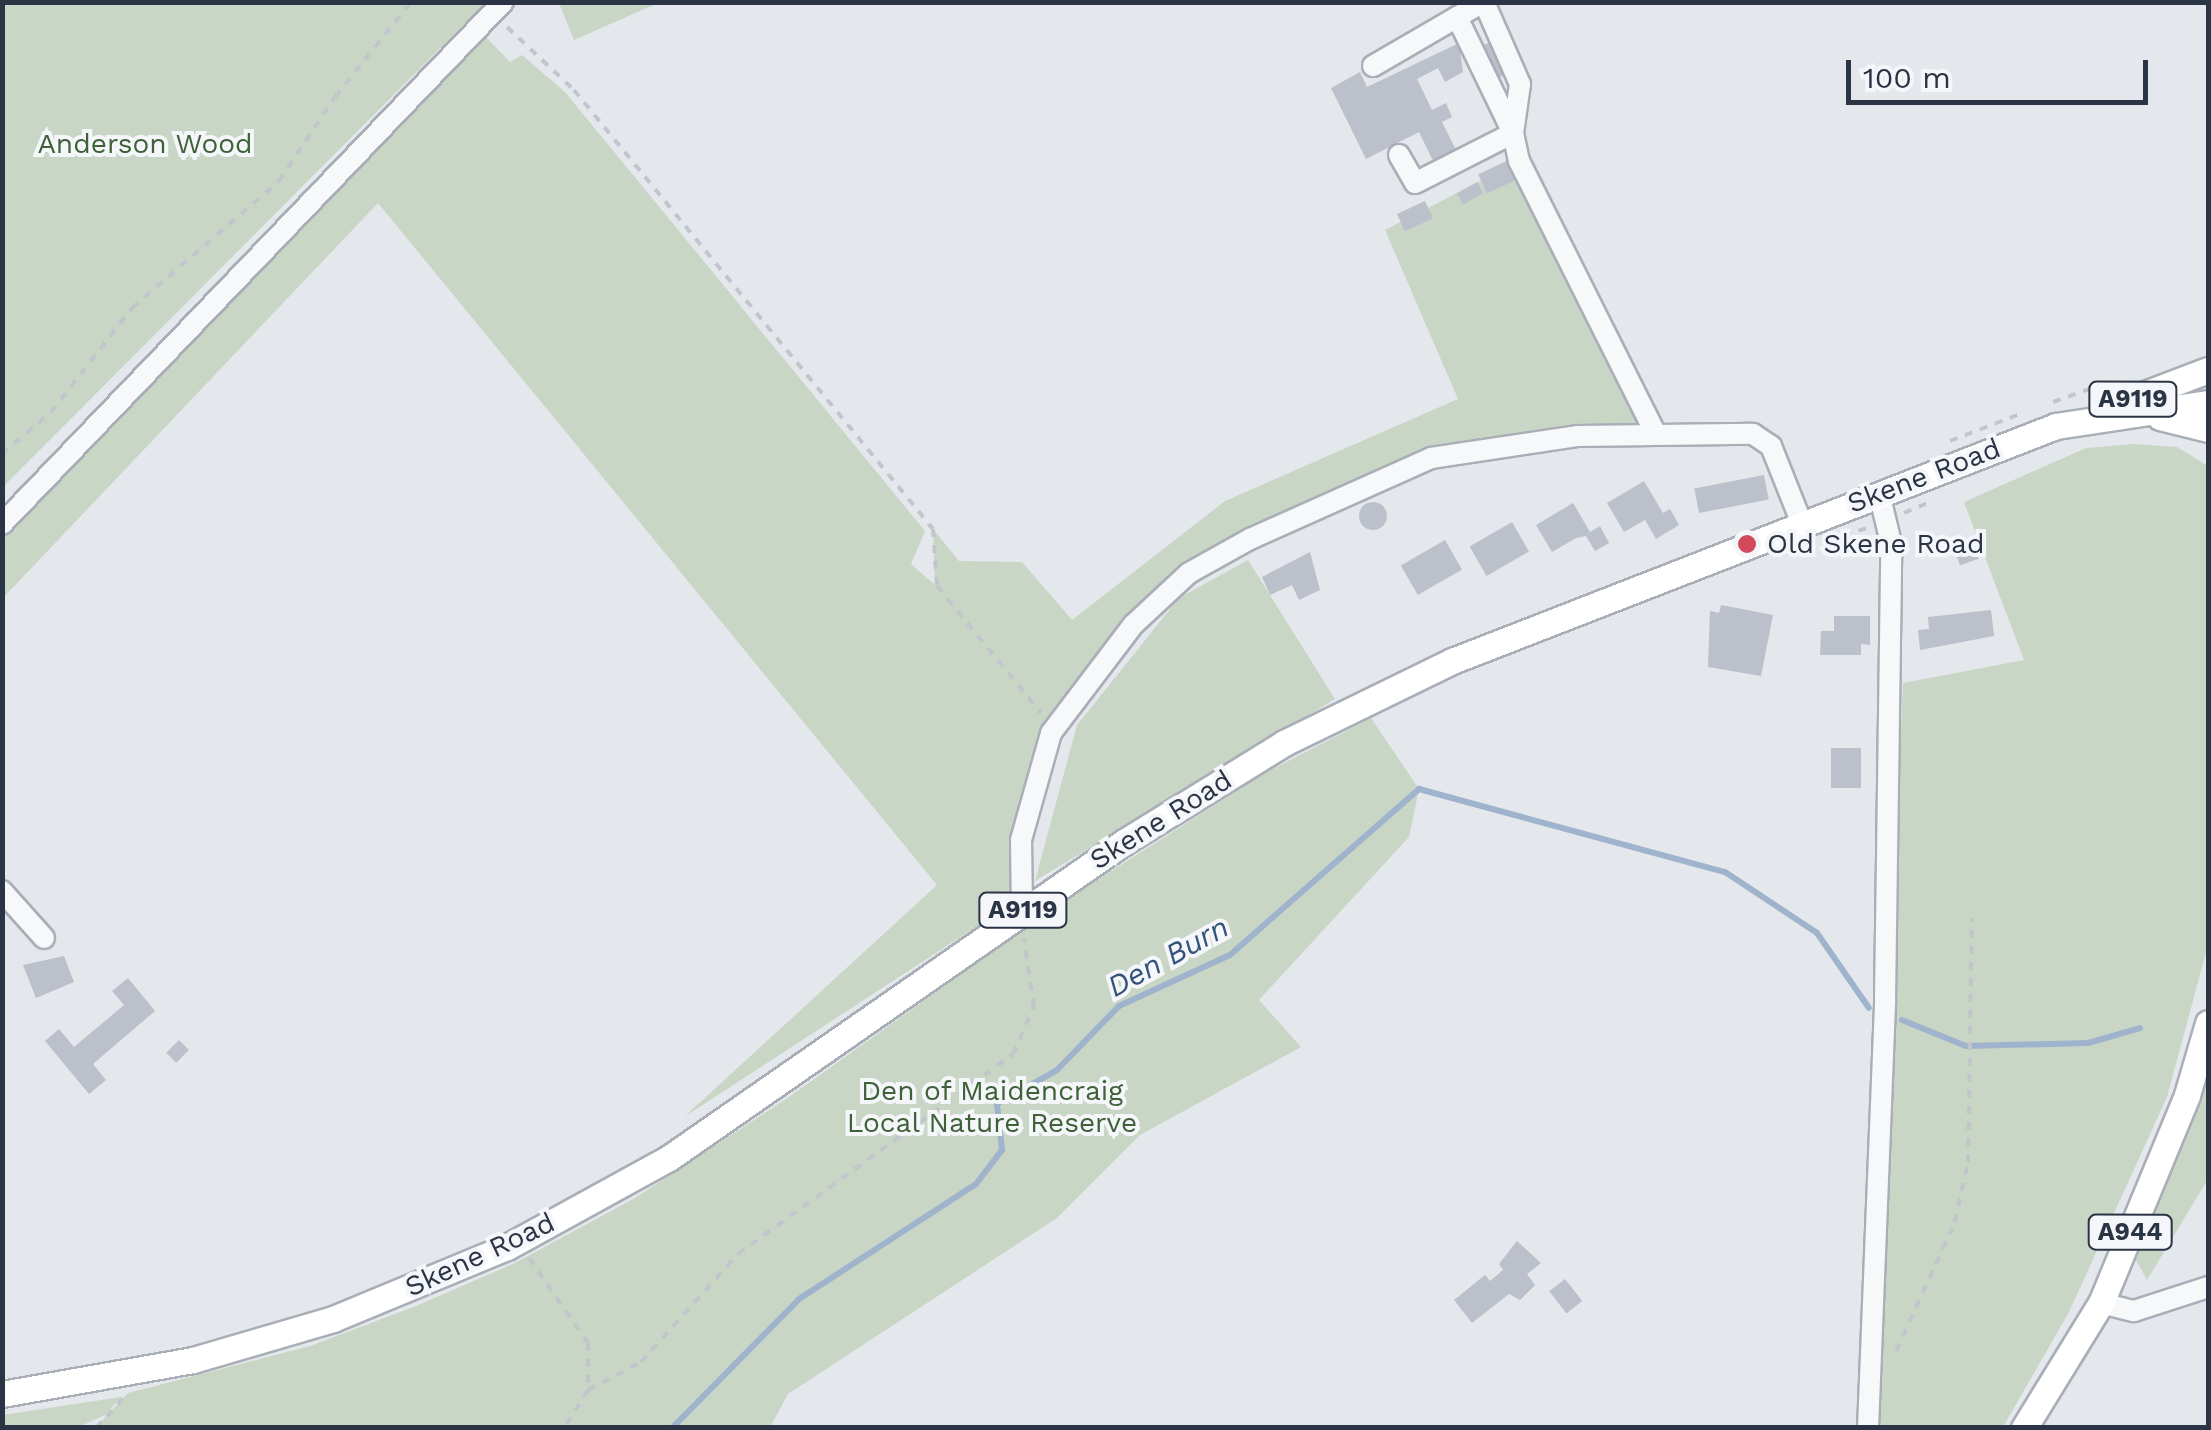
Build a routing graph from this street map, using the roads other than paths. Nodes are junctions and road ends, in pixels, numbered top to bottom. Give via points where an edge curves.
1 (1484, 2) edge
2 (497, 8) edge
3 (1457, 17) junction
4 (1373, 66) dead end
5 (1513, 133) junction
6 (1399, 155) dead end
7 (2208, 370) edge
8 (2208, 403) edge
9 (2144, 414) junction
10 (2056, 426) junction
11 (2208, 428) edge
12 (1656, 436) junction
13 (1879, 493) junction
14 (2, 524) edge
15 (1802, 524) junction
16 (2, 891) edge
17 (1022, 921) junction
18 (44, 938) dead end
19 (2208, 1023) edge
20 (2208, 1287) edge
21 (2101, 1303) junction
22 (2, 1394) edge
23 (1868, 1428) edge
24 (2024, 1428) edge

1 - 3 street
1 - 5 street via 1520,84
2 - 14 street
3 - 4 street
3 - 5 street
5 - 6 street via 1415,183
5 - 12 street via 1519,161
7 - 10 main road, A9119
8 - 9 main road, Skene Road / A9119
9 - 10 main road, Skene Road / A9119
9 - 11 main road, Skene Road / A9119
10 - 13 main road, Skene Road / A9119
12 - 15 street via 1744,432 1762,439 1776,456
12 - 17 street via 1479,446 1431,458 1189,573 1134,624 1054,728 1022,840
13 - 15 main road, Skene Road / A9119
13 - 23 street via 1888,521 1885,1000
15 - 17 main road, Skene Road / A9119 via 1452,662 1284,742
16 - 18 street
17 - 22 main road, Skene Road / A9119 via 684,1147 507,1247 333,1320 228,1350
19 - 21 main road, A944 via 2187,1094
20 - 21 street via 2134,1311
21 - 24 main road, A944

